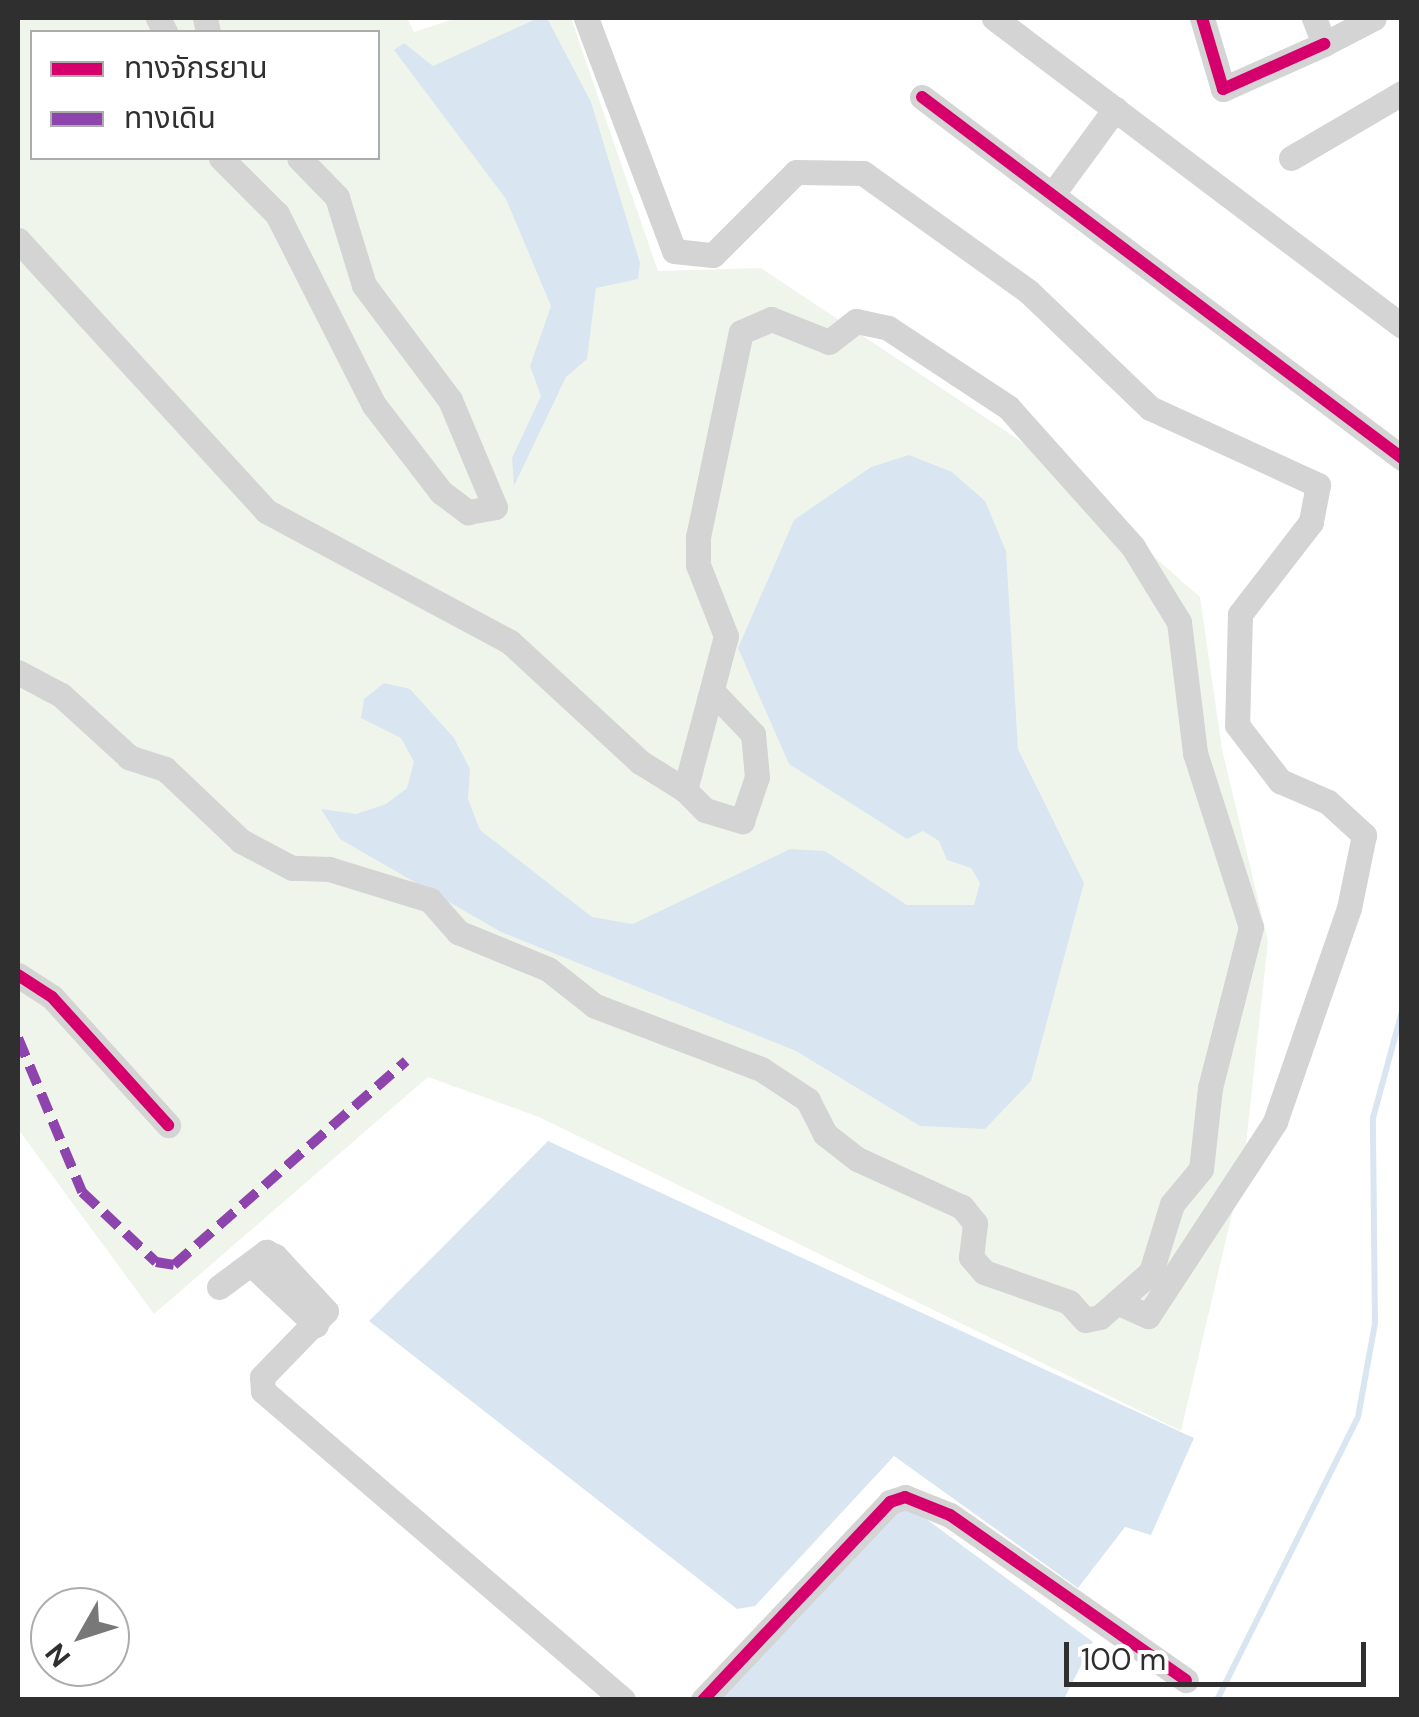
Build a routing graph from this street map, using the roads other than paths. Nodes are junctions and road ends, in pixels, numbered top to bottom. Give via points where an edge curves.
1 (586, 18) edge
2 (994, 18) edge
3 (1202, 18) edge
4 (1314, 18) edge
5 (1374, 18) edge
6 (1324, 44) junction
7 (1402, 93) edge
8 (922, 98) dead end
9 (1115, 109) junction
10 (1290, 158) dead end
11 (223, 160) edge
12 (301, 160) edge
13 (1052, 195) junction
14 (18, 240) edge
15 (1402, 326) edge
16 (1402, 458) edge
17 (18, 672) edge
18 (712, 691) junction
19 (684, 790) junction
20 (18, 975) edge
21 (168, 1126) dead end
22 (218, 1287) dead end
23 (1117, 1302) junction
24 (1186, 1680) dead end
25 (623, 1700) edge
26 (704, 1700) edge

1 - 23 street via 674,251 713,255 796,172 863,172 1029,292 1150,408 1318,485 1312,522 1240,614 1237,725 1280,780 1328,802 1364,835 1349,908 1276,1122 1148,1316
2 - 9 street
3 - 6 street via 1223,89
4 - 6 street
5 - 6 street
7 - 10 street
8 - 13 street
9 - 13 street
9 - 15 street
11 - 12 street via 277,214 374,405 441,492 468,512 495,507 450,400 364,285 337,197
13 - 16 street
14 - 19 street via 266,511 510,642 640,762
17 - 23 street via 60,695 129,757 165,768 241,840 292,868 329,869 430,900 458,932 548,968 595,1006 761,1069 808,1100 825,1134 856,1159 962,1207 975,1222 971,1257 984,1272 1069,1302 1085,1320
18 - 19 street
18 - 19 street via 753,734 757,777 742,821 705,810
18 - 23 street via 726,636 698,565 698,537 742,332 771,319 829,342 856,321 888,328 1008,407 1134,547 1179,622 1194,753 1252,927 1210,1088 1202,1168 1172,1204 1151,1272
20 - 21 street via 52,997
22 - 25 street via 251,1264 316,1325 262,1377 263,1391
24 - 26 street via 950,1515 906,1496 890,1502

